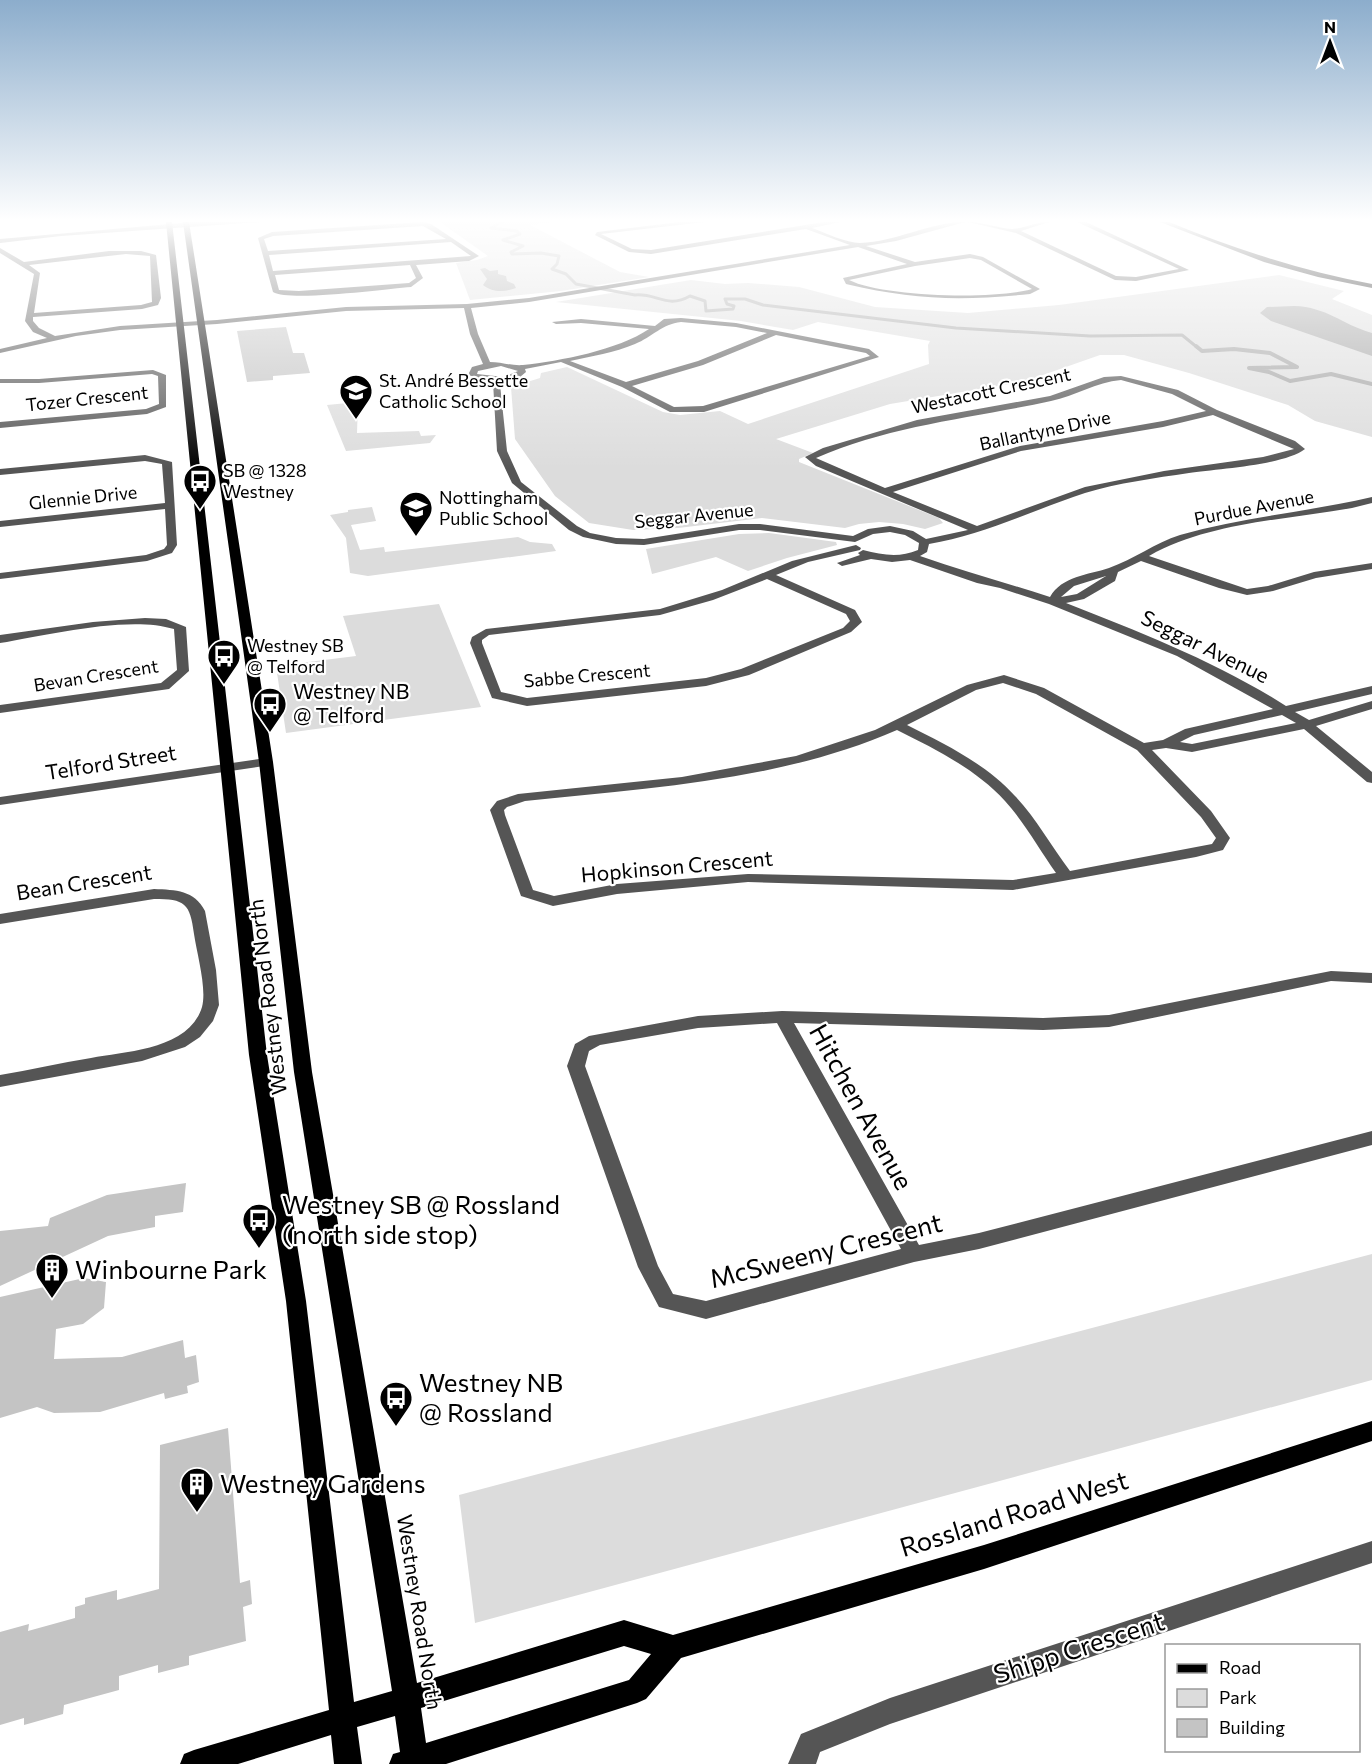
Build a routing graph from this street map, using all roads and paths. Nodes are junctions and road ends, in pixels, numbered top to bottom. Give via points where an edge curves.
1 (33, 304) edge
2 (151, 304) edge
3 (179, 304) edge
4 (199, 304) edge
5 (330, 304) edge
6 (481, 304) edge
7 (467, 306) junction
8 (332, 310) junction
9 (31, 315) junction
10 (201, 321) junction
11 (556, 322) dead end
12 (181, 323) junction
13 (658, 328) junction
14 (774, 333) junction
15 (53, 338) junction
16 (0, 351) edge
17 (562, 360) junction
18 (487, 365) junction
19 (520, 368) junction
20 (499, 380) junction
21 (0, 381) edge
22 (625, 385) junction
23 (1214, 412) junction
24 (0, 424) edge
25 (0, 472) edge
26 (885, 491) junction
27 (1372, 500) edge
28 (170, 505) junction
29 (0, 524) edge
30 (975, 529) junction
31 (913, 535) junction
32 (856, 543) junction
33 (924, 546) junction
34 (870, 556) junction
35 (912, 556) junction
36 (1141, 557) junction
37 (1372, 566) edge
38 (0, 576) edge
39 (768, 576) junction
40 (1002, 585) junction
41 (1053, 602) junction
42 (0, 639) edge
43 (1372, 690) edge
44 (1372, 705) edge
45 (0, 709) edge
46 (1284, 712) junction
47 (898, 725) junction
48 (1307, 725) junction
49 (1166, 744) junction
50 (1142, 747) junction
51 (266, 762) junction
52 (228, 765) junction
53 (1372, 779) edge
54 (0, 801) edge
55 (1067, 877) junction
56 (0, 919) edge
57 (1372, 978) edge
58 (782, 1017) junction
59 (0, 1081) edge
60 (1372, 1138) edge
61 (914, 1254) junction
62 (1372, 1431) edge
63 (1372, 1552) edge
64 (673, 1648) junction
65 (405, 1699) junction
66 (343, 1718) junction
67 (410, 1763) edge
68 (194, 1764) edge
69 (348, 1764) edge
70 (802, 1764) edge

1 - 9 street
2 - 9 street
3 - 12 main road, Westney Road North
4 - 10 main road, Westney Road North
5 - 8 street
6 - 7 street
7 - 8 street via 345,306
7 - 18 street
8 - 10 street
9 - 15 street via 32,327
10 - 12 street
10 - 51 main road, Westney Road North
11 - 13 street
12 - 15 street
12 - 52 main road, Westney Road North
13 - 14 street via 667,321 681,320
13 - 17 street via 635,342
14 - 22 street via 715,359
14 - 22 street via 869,351 876,357 715,406 685,411 673,410
15 - 16 street
17 - 19 street
17 - 22 street
18 - 19 street
18 - 20 street via 475,369 472,375
19 - 20 street via 519,376
20 - 32 street, Seggar Avenue via 496,384 502,451 517,483 587,535 644,542 760,527
21 - 24 street, Tozer Crescent via 153,372 162,375 163,398 162,405 147,411
23 - 26 street, Ballantyne Drive via 1020,449
23 - 26 street, Westacott Crescent via 1150,384 1107,379 1052,398 920,422 810,458
23 - 30 street, Westacott Crescent via 1300,448 1263,460 1085,490
25 - 28 street via 157,459 167,462
26 - 30 street, Westacott Crescent
27 - 36 street, Purdue Avenue via 1212,530 1160,546
28 - 29 street, Glennie Drive
28 - 38 street via 172,545 168,551 147,558
30 - 31 street, Westacott Crescent via 945,528
30 - 33 street, Westacott Crescent
31 - 32 street, Sabbe Crescent via 880,530 869,532
31 - 33 street, Seggar Avenue
32 - 34 street
32 - 39 street, Sabbe Crescent
33 - 35 street, Westacott Crescent
33 - 40 street, Seggar Avenue
34 - 35 street
34 - 39 street, Sabbe Crescent via 798,574
35 - 40 street, Seggar Avenue
36 - 37 street via 1247,592
36 - 41 street, Purdue Avenue via 1113,571 1111,579 1080,597
39 - 39 street, Sabbe Crescent via 660,612 486,632 476,643 496,695 527,702 705,682 755,668 847,630 856,622 851,612
40 - 41 street, Seggar Avenue
41 - 46 street, Seggar Avenue via 1181,653
42 - 45 street, Bevan Crescent via 160,620 180,627 183,671 165,686
43 - 46 street
44 - 48 street
46 - 48 street, Seggar Avenue
46 - 49 street via 1190,732
47 - 50 street, Hopkinson Crescent via 981,683 1004,679 1040,691
47 - 55 street via 988,779 1010,799
47 - 55 street, Hopkinson Crescent via 784,764 698,778 523,797 502,804 498,815 526,893 553,901 617,889 748,878 1013,885
48 - 49 street via 1192,748
48 - 53 street, Seggar Avenue
49 - 50 street
50 - 55 street, Hopkinson Crescent via 1206,814 1223,838 1218,847
51 - 52 street, Telford Street
51 - 65 main road, Westney Road North via 303,1071
52 - 54 street, Telford Street
52 - 66 main road, Westney Road North via 258,1055 296,1301
56 - 59 street, Bean Crescent via 154,894 180,894 191,899 200,913 211,1005 199,1029 152,1053
57 - 58 street, McSweeny Crescent via 1332,975 1109,1021 1043,1024
58 - 61 street, Hitchen Avenue
58 - 61 street, McSweeny Crescent via 698,1022 595,1040 581,1048 576,1066 648,1267 666,1301 706,1310
60 - 61 street, McSweeny Crescent via 979,1241
62 - 64 main road, Rossland Road West via 984,1557
63 - 70 street, Shipp Crescent via 890,1711 810,1743
64 - 65 main road via 624,1633
64 - 67 main road via 637,1690
65 - 66 main road
65 - 67 main road, Westney Road North
66 - 68 main road
66 - 69 main road, Westney Road North

